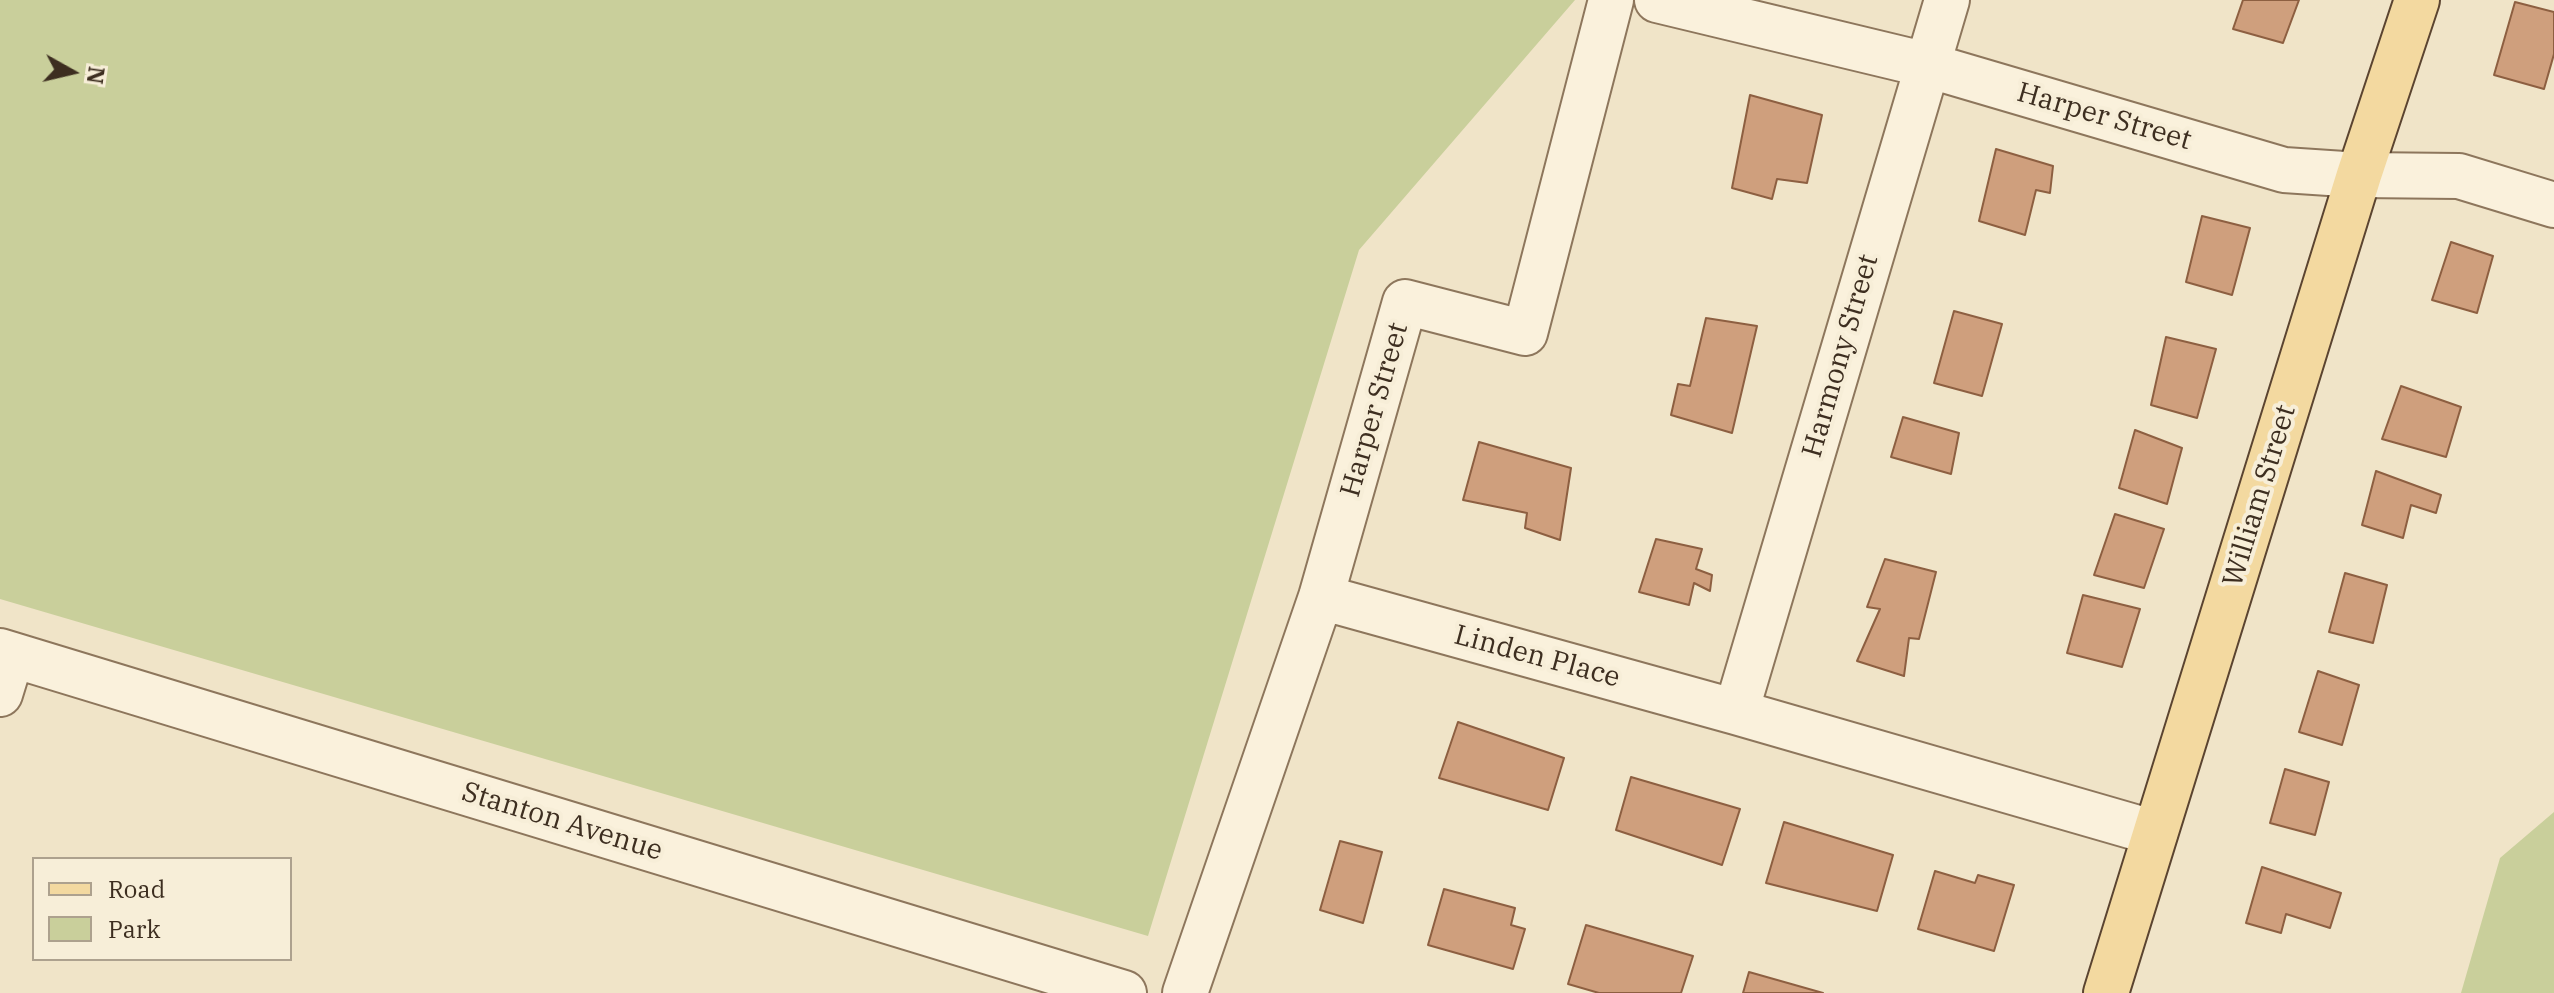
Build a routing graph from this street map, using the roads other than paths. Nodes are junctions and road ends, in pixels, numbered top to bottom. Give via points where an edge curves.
1 (1611, 0) edge
2 (1657, 0) edge
3 (1947, 0) edge
4 (2417, 0) edge
5 (1927, 65) junction
6 (2359, 175) junction
7 (2554, 205) edge
8 (1321, 597) junction
9 (4, 667) edge
10 (1736, 712) junction
11 (2155, 833) junction
12 (1124, 993) edge
13 (1185, 993) edge
14 (2106, 993) edge

1 - 8 street, Harper Street via 1525,333 1405,302
2 - 5 street, Harper Street
3 - 5 street, Harmony Street
4 - 6 main road, William Street
5 - 6 street, Harper Street via 2284,170
5 - 10 street, Harmony Street
6 - 7 street, Harper Street via 2459,176
6 - 11 main road, William Street
8 - 10 street, Linden Place
8 - 13 street
9 - 12 street, Stanton Avenue
10 - 11 street, Linden Place
11 - 14 main road, William Street

